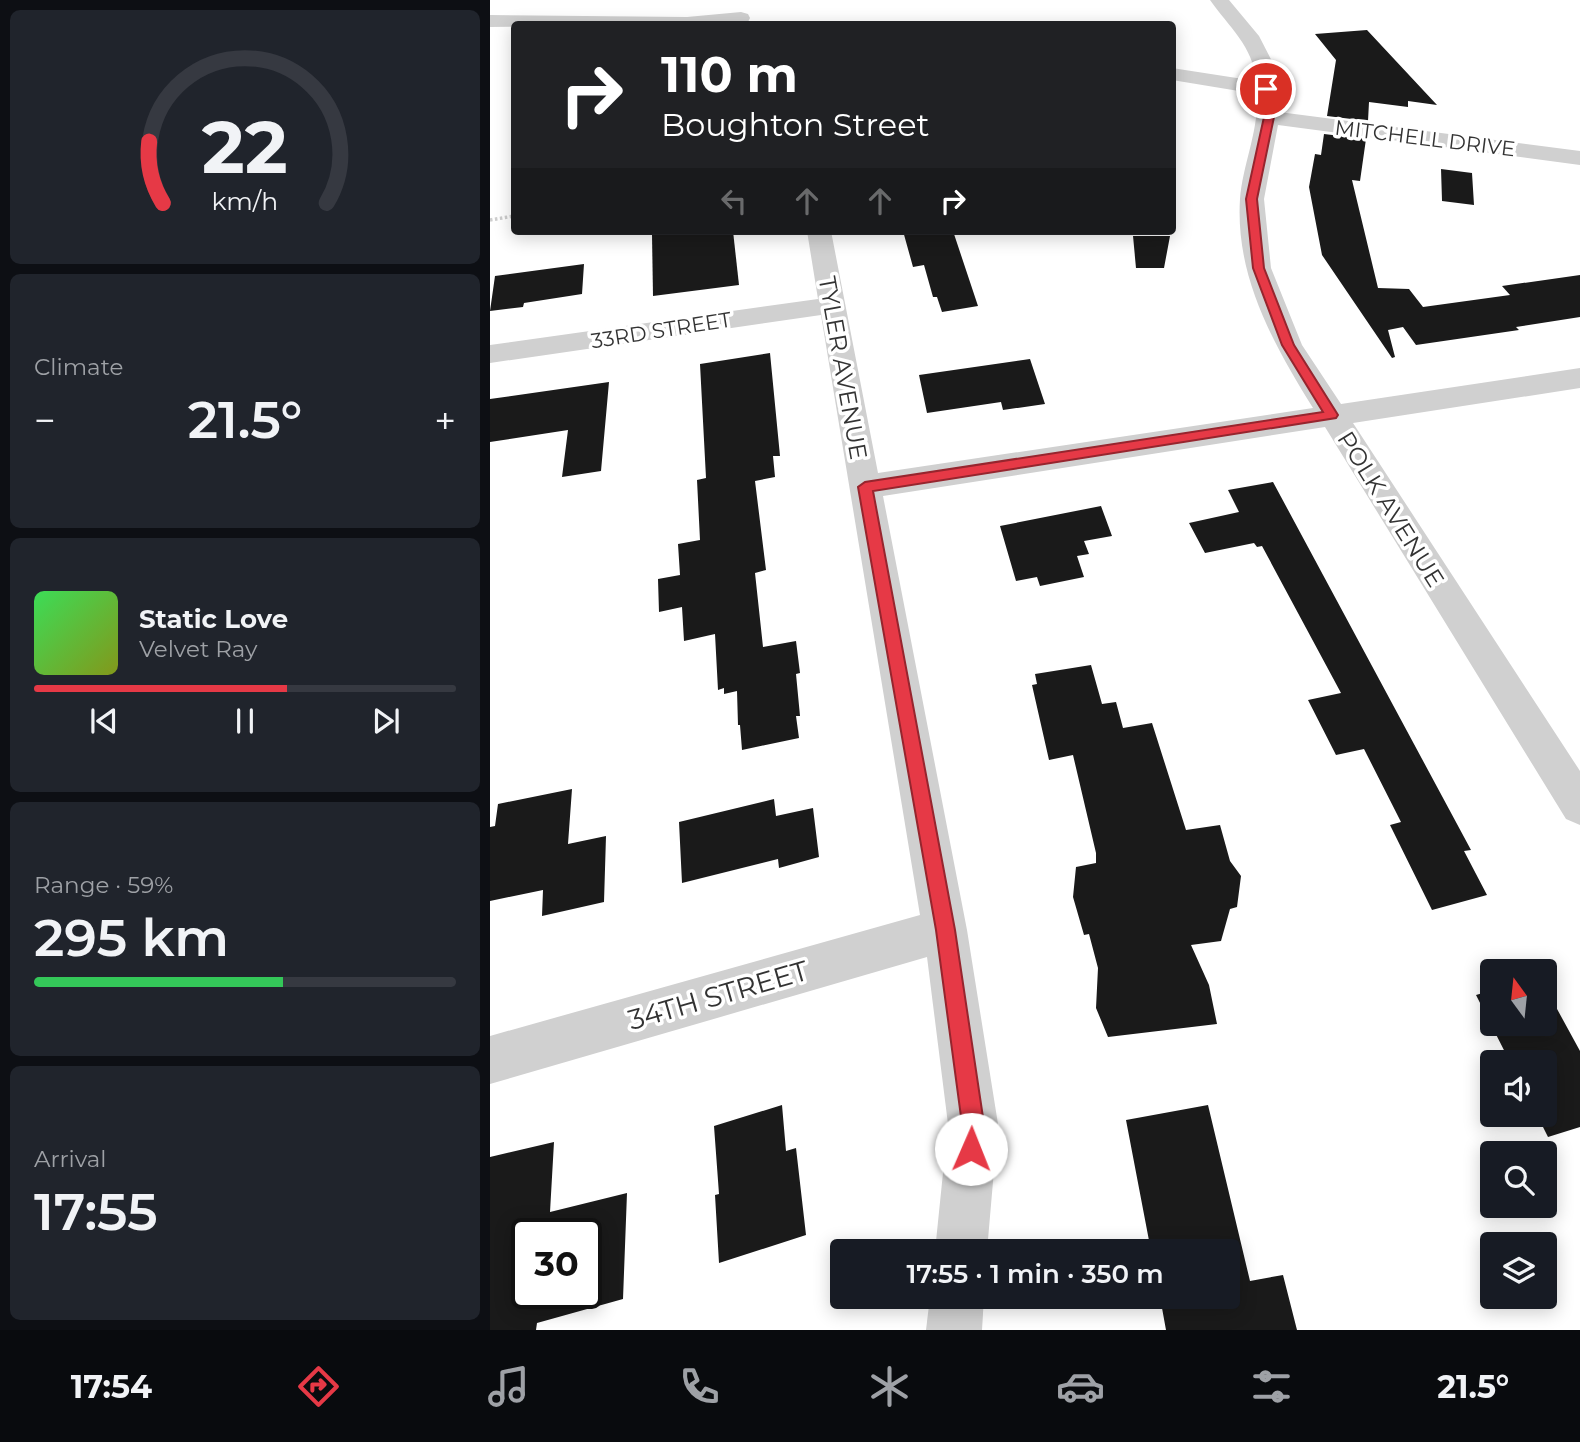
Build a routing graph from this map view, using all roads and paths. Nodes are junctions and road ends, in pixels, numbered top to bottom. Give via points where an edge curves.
1 (719, 0) edge
2 (1219, 0) edge
3 (746, 21) edge
4 (490, 22) edge
5 (511, 22) edge
6 (1176, 75) edge
7 (1268, 103) junction
8 (1580, 158) edge
9 (511, 216) edge
10 (490, 220) edge
11 (820, 235) edge
12 (832, 304) junction
13 (490, 354) edge
14 (1580, 378) edge
15 (1332, 415) junction
16 (865, 487) junction
17 (1580, 806) edge
18 (945, 930) junction
19 (490, 1060) edge
20 (962, 1239) edge
21 (956, 1309) edge
22 (954, 1330) edge

1 - 3 street
2 - 7 street, POLK AVENUE via 1252,40 1265,66
4 - 5 street
6 - 7 street, MITCHELL DRIVE
7 - 8 street, MITCHELL DRIVE
7 - 15 street, POLK AVENUE via 1252,199 1258,268 1288,345
9 - 10 path
11 - 12 street, TYLER AVENUE
12 - 13 street, 33RD STREET
12 - 16 street, TYLER AVENUE
14 - 15 street
15 - 16 street
15 - 17 street, POLK AVENUE
16 - 18 street, TYLER AVENUE
18 - 19 street, 34TH STREET
18 - 20 street, TYLER AVENUE via 973,1124
21 - 22 street

